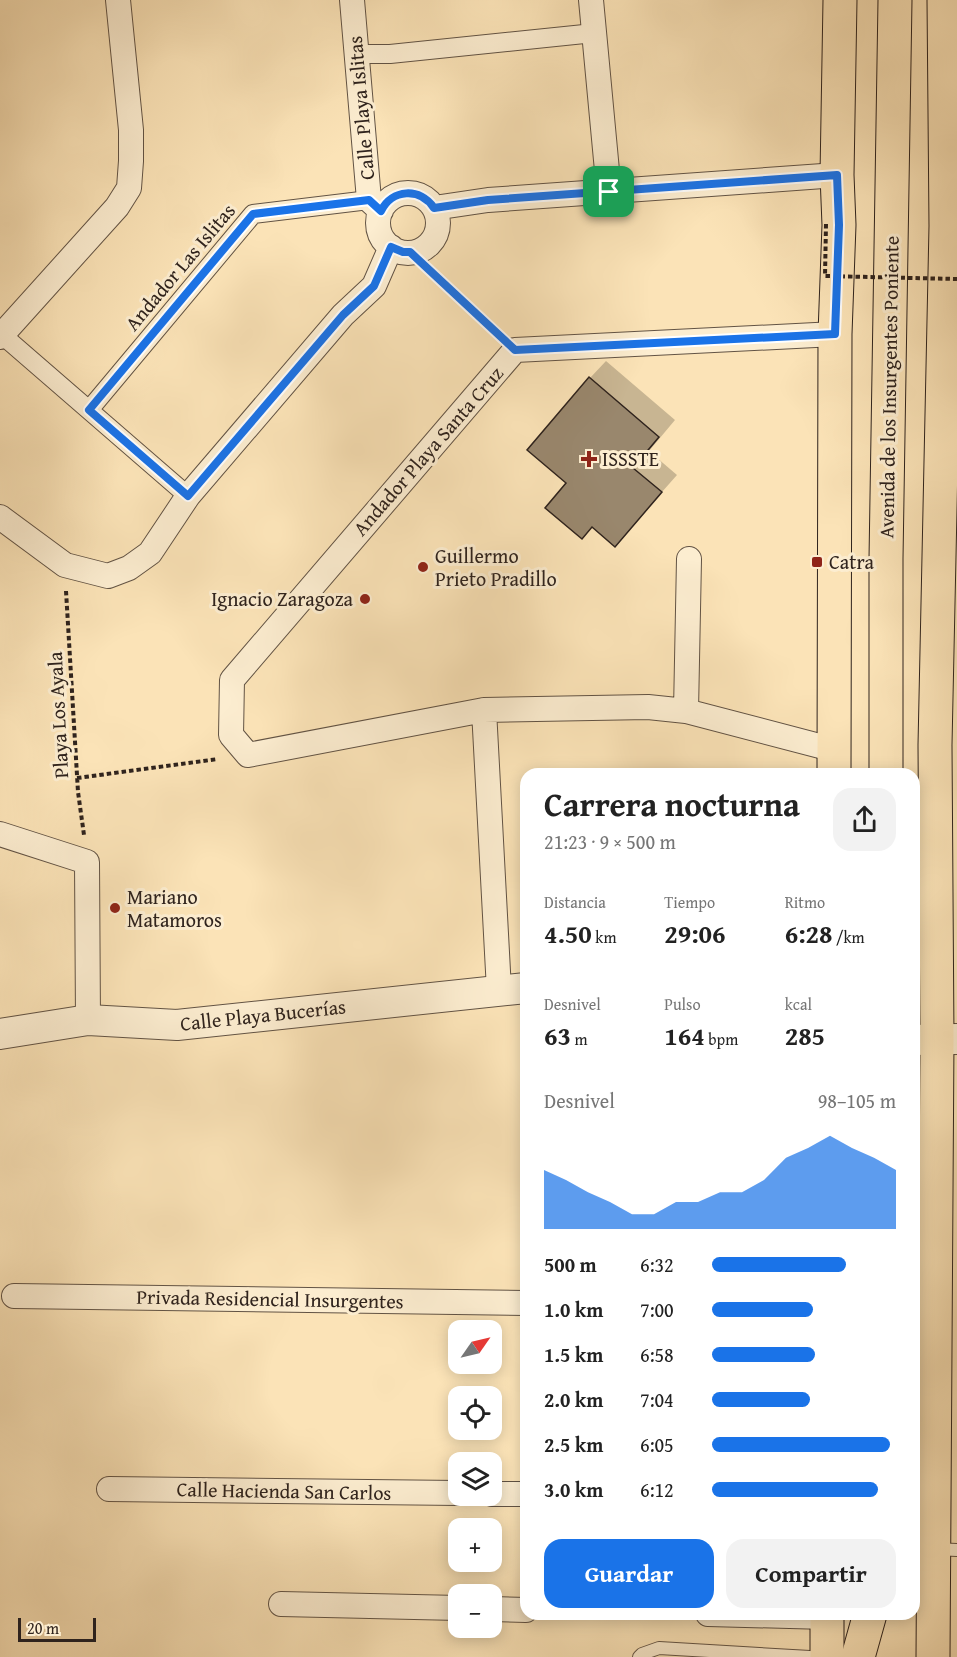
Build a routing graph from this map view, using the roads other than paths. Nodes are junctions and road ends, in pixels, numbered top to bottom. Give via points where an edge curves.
1 (118, 0) edge
2 (352, 0) edge
3 (591, 0) edge
4 (840, 0) edge
5 (895, 0) edge
6 (944, 0) edge
7 (594, 33) junction
8 (356, 54) junction
9 (837, 175) junction
10 (609, 192) junction
11 (375, 205) junction
12 (434, 208) junction
13 (400, 250) junction
14 (835, 334) junction
15 (1, 335) edge
16 (89, 410) junction
17 (188, 496) junction
18 (0, 517) edge
19 (689, 559) dead end
20 (484, 710) junction
21 (686, 711) junction
22 (834, 762) edge
23 (886, 768) edge
24 (0, 834) edge
25 (512, 989) edge
26 (88, 1020) junction
27 (0, 1034) edge
28 (936, 1039) edge
29 (14, 1296) dead end
30 (520, 1303) edge
31 (109, 1489) dead end
32 (448, 1493) edge
33 (502, 1494) edge
34 (520, 1494) edge
35 (945, 1550) edge
36 (281, 1604) dead end
37 (448, 1608) edge
38 (502, 1609) edge
39 (520, 1610) edge
40 (827, 1620) edge
41 (868, 1620) edge
42 (880, 1620) edge
43 (777, 1656) edge
44 (639, 1657) edge
45 (810, 1657) edge
46 (826, 1657) edge
47 (858, 1657) edge
48 (881, 1657) edge
49 (933, 1657) edge

1 - 15 street via 131,130 129,188 117,207
2 - 8 street, Calle Playa Islitas
3 - 7 street
4 - 9 main road
5 - 23 main road, Avenida de los Insurgentes Poniente
6 - 28 main road via 946,226 935,745
7 - 8 street
7 - 10 street
8 - 11 street, Calle Playa Islitas
9 - 10 street
9 - 14 main road
10 - 12 street via 488,200
11 - 12 street via 406,193 425,198
11 - 13 street via 379,231
11 - 16 street, Andador Las Islitas via 253,214
12 - 13 street via 436,234 428,245 416,251
13 - 17 street via 374,286 343,315
14 - 20 street, Andador Playa Santa Cruz via 515,350 232,680 231,735 248,755
14 - 22 main road
15 - 16 street
16 - 17 street
17 - 18 street via 150,553 129,568 108,576 65,565
19 - 21 street
20 - 21 street via 648,707
20 - 25 street
21 - 22 street
24 - 26 street via 87,862
25 - 26 street, Calle Playa Bucerías via 177,1024
26 - 27 street, Calle Playa Bucerías
28 - 35 main road
29 - 30 street, Privada Residencial Insurgentes
31 - 32 street, Calle Hacienda San Carlos
33 - 34 street
35 - 49 main road
36 - 37 street
38 - 39 street
40 - 46 main road
41 - 47 main road
42 - 48 main road
43 - 44 lane via 659,1648
43 - 45 lane

